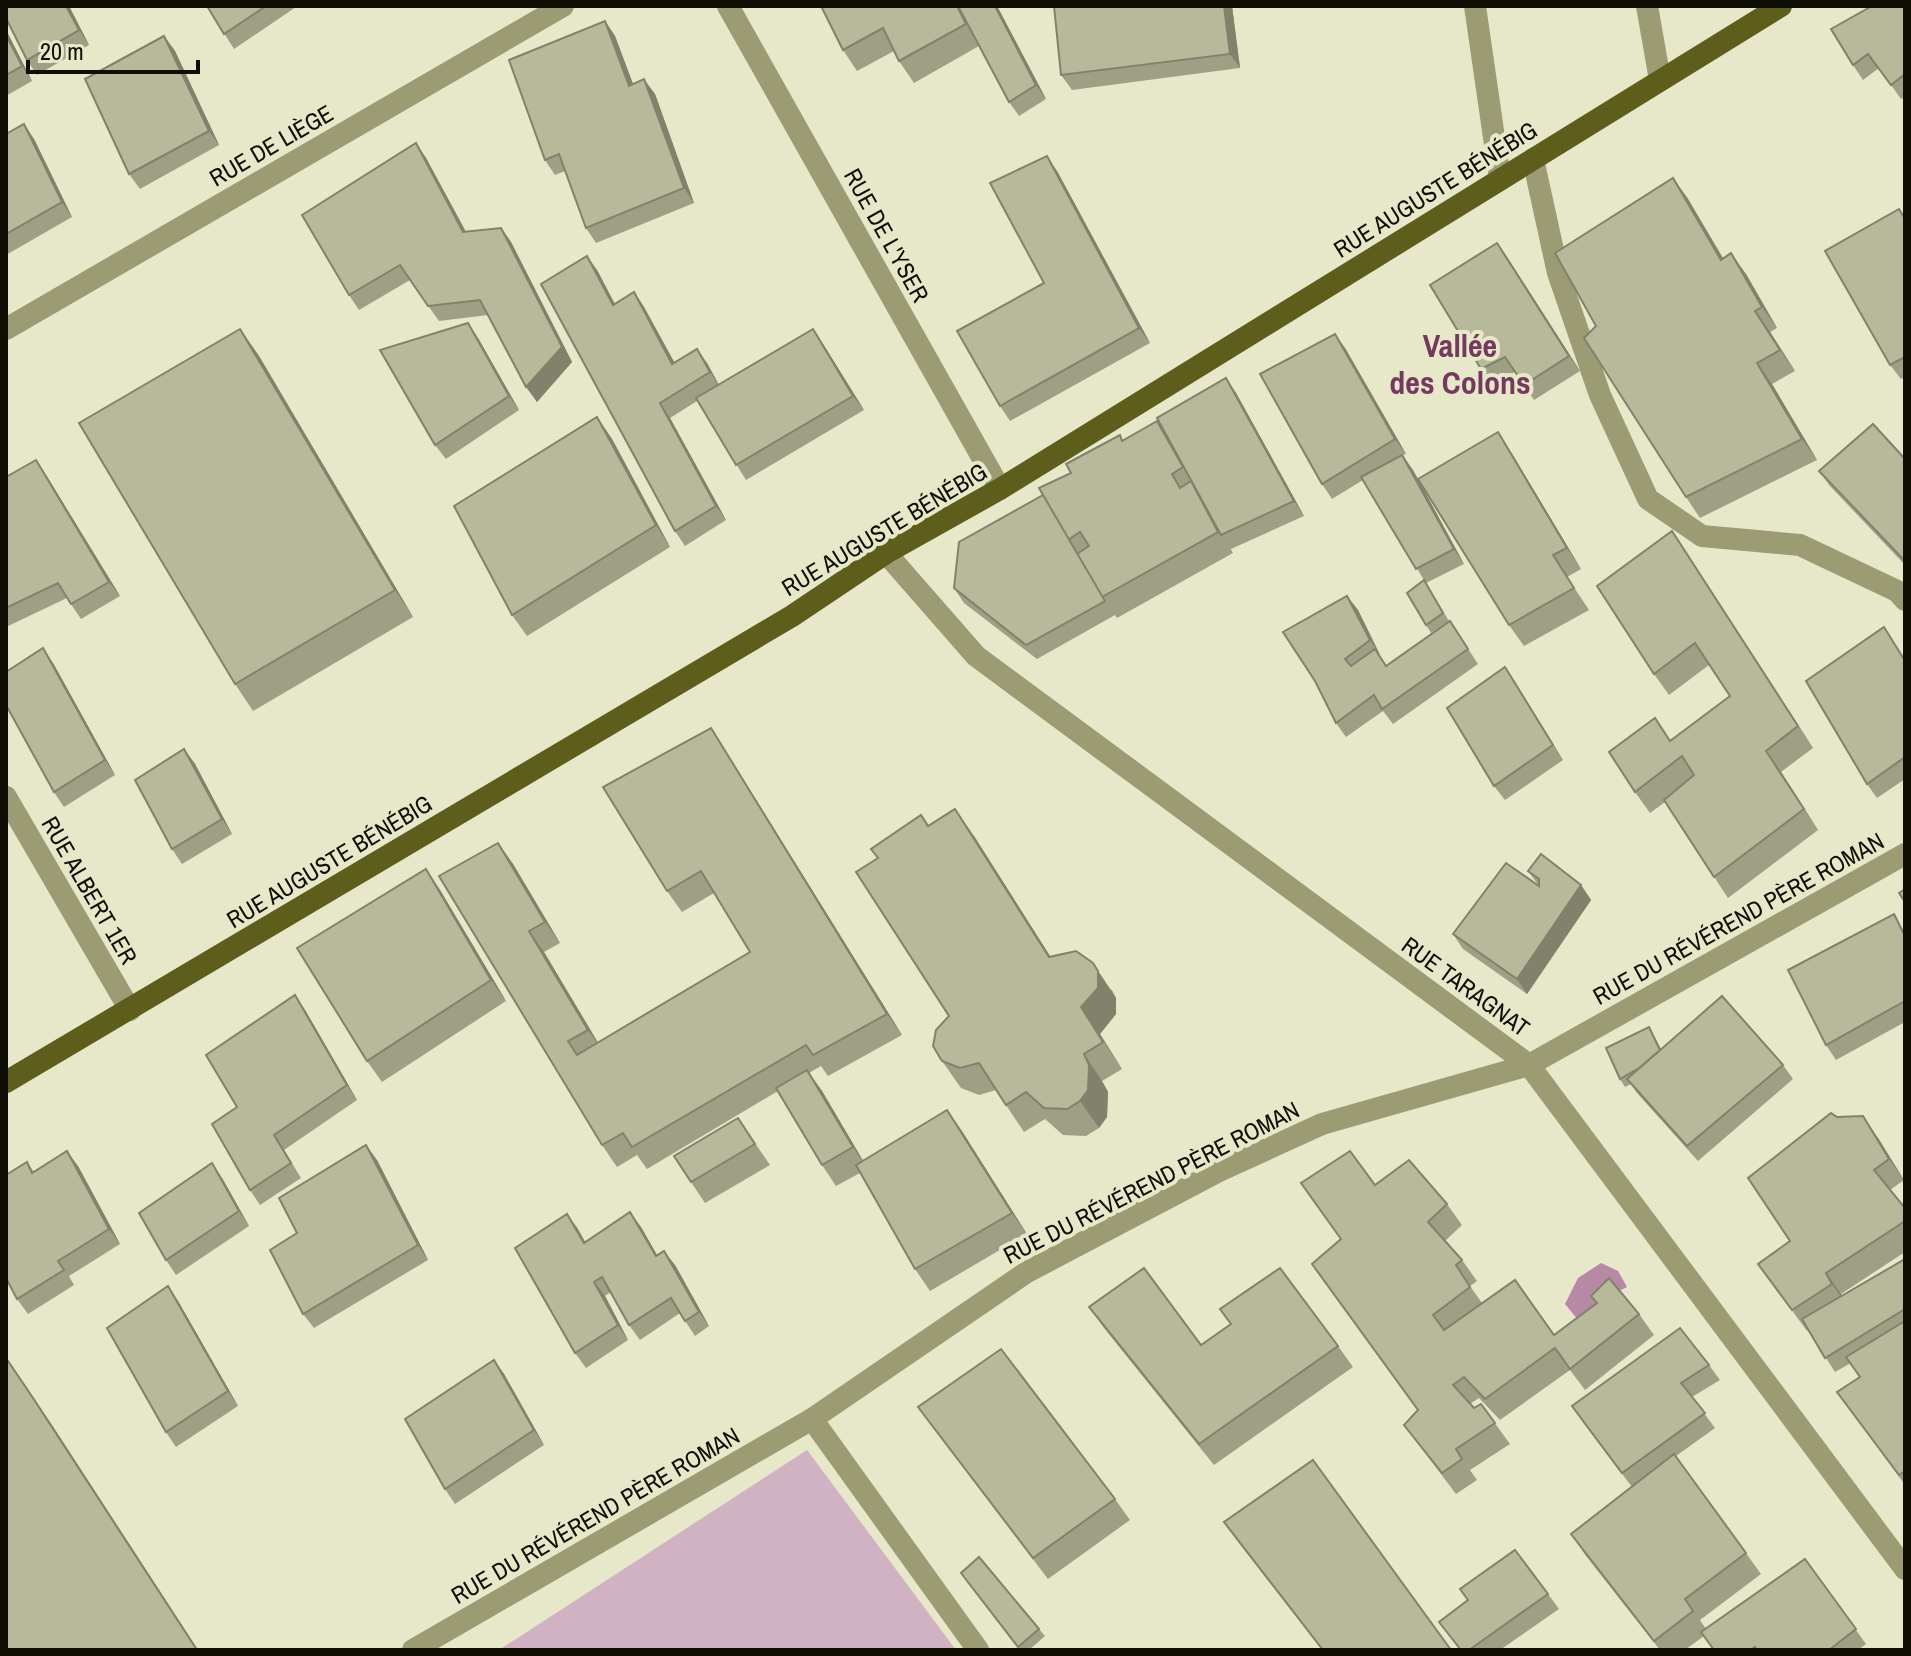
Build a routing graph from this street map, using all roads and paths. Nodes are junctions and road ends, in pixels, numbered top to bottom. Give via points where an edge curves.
1 (563, 6) edge
2 (728, 6) edge
3 (1475, 6) edge
4 (1647, 6) edge
5 (1781, 6) edge
6 (1660, 80) junction
7 (1533, 159) junction
8 (1500, 179) junction
9 (6, 329) edge
10 (1000, 489) junction
11 (886, 553) junction
12 (1905, 600) edge
13 (6, 797) edge
14 (1905, 854) edge
15 (130, 1010) junction
16 (1529, 1065) junction
17 (6, 1082) edge
18 (812, 1419) junction
19 (1903, 1561) edge
20 (413, 1650) edge
21 (978, 1650) edge

1 - 9 street, RUE DE LIÈGE
2 - 10 street, RUE DE L'YSER
3 - 8 street
4 - 6 street
5 - 6 main road, RUE AUGUSTE BÉNÉBIG
6 - 7 main road, RUE AUGUSTE BÉNÉBIG
7 - 8 main road, RUE AUGUSTE BÉNÉBIG
7 - 12 street via 1558,273 1600,395 1648,499 1702,536 1800,545 1897,591
8 - 10 main road, RUE AUGUSTE BÉNÉBIG
10 - 11 main road, RUE AUGUSTE BÉNÉBIG
11 - 15 main road, RUE AUGUSTE BÉNÉBIG via 792,616
11 - 16 street, RUE TARAGNAT via 976,656
13 - 15 street, RUE ALBERT 1ER
14 - 16 street, RUE DU RÉVÉREND PÈRE ROMAN
15 - 17 main road, RUE AUGUSTE BÉNÉBIG
16 - 18 street, RUE DU RÉVÉREND PÈRE ROMAN via 1322,1124 1219,1171 1027,1272
16 - 19 street, RUE TARAGNAT
18 - 20 street, RUE DU RÉVÉREND PÈRE ROMAN
18 - 21 street

